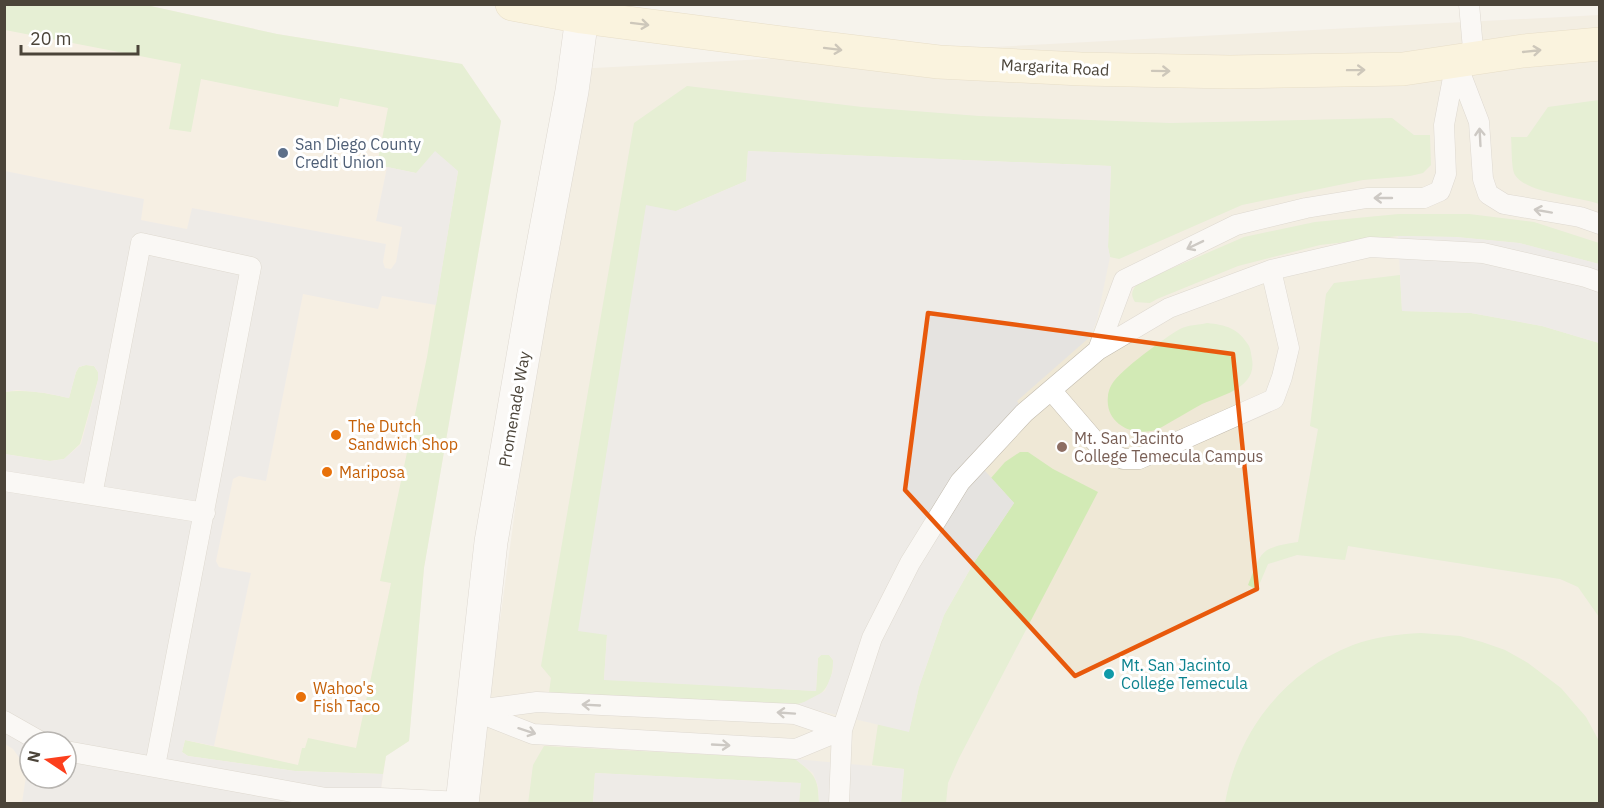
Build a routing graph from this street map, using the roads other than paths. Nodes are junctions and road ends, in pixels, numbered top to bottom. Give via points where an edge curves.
1 (512, 4) edge
2 (1469, 4) edge
3 (582, 17) junction
4 (1599, 44) edge
5 (1465, 61) junction
6 (1599, 224) edge
7 (1271, 270) junction
8 (1599, 282) edge
9 (1098, 350) junction
10 (1051, 390) junction
11 (4, 481) edge
12 (92, 495) junction
13 (205, 513) junction
14 (472, 710) junction
15 (4, 721) edge
16 (20, 730) edge
17 (842, 730) junction
18 (78, 752) edge
19 (155, 766) junction
20 (462, 803) edge
21 (839, 804) edge

1 - 3 main road, Margarita Road
2 - 5 lane
3 -> 5 main road, Margarita Road via 928,60 1045,67 1241,72 1403,69
3 - 14 street, Promenade Way via 491,542
5 -> 4 main road, Margarita Road
6 -> 5 lane via 1504,204 1488,194 1483,179 1479,122
5 -> 9 lane via 1444,125 1446,174 1440,191 1424,198 1367,198 1306,208 1236,225 1124,280
7 - 8 lane via 1370,247 1482,252
7 - 9 lane via 1169,308
7 - 10 lane via 1289,348 1274,399 1139,459 1123,459 1100,447
9 - 10 lane
10 - 17 lane via 1024,413 960,482 910,563 872,638
11 - 12 lane
12 - 13 lane
12 - 13 lane via 141,243 251,267
13 - 19 lane
17 -> 14 lane via 795,714 537,702
14 -> 17 lane via 533,734 796,749
14 - 20 street, Promenade Way
15 - 16 lane
17 - 21 lane
18 - 19 lane
19 - 20 lane via 326,798

